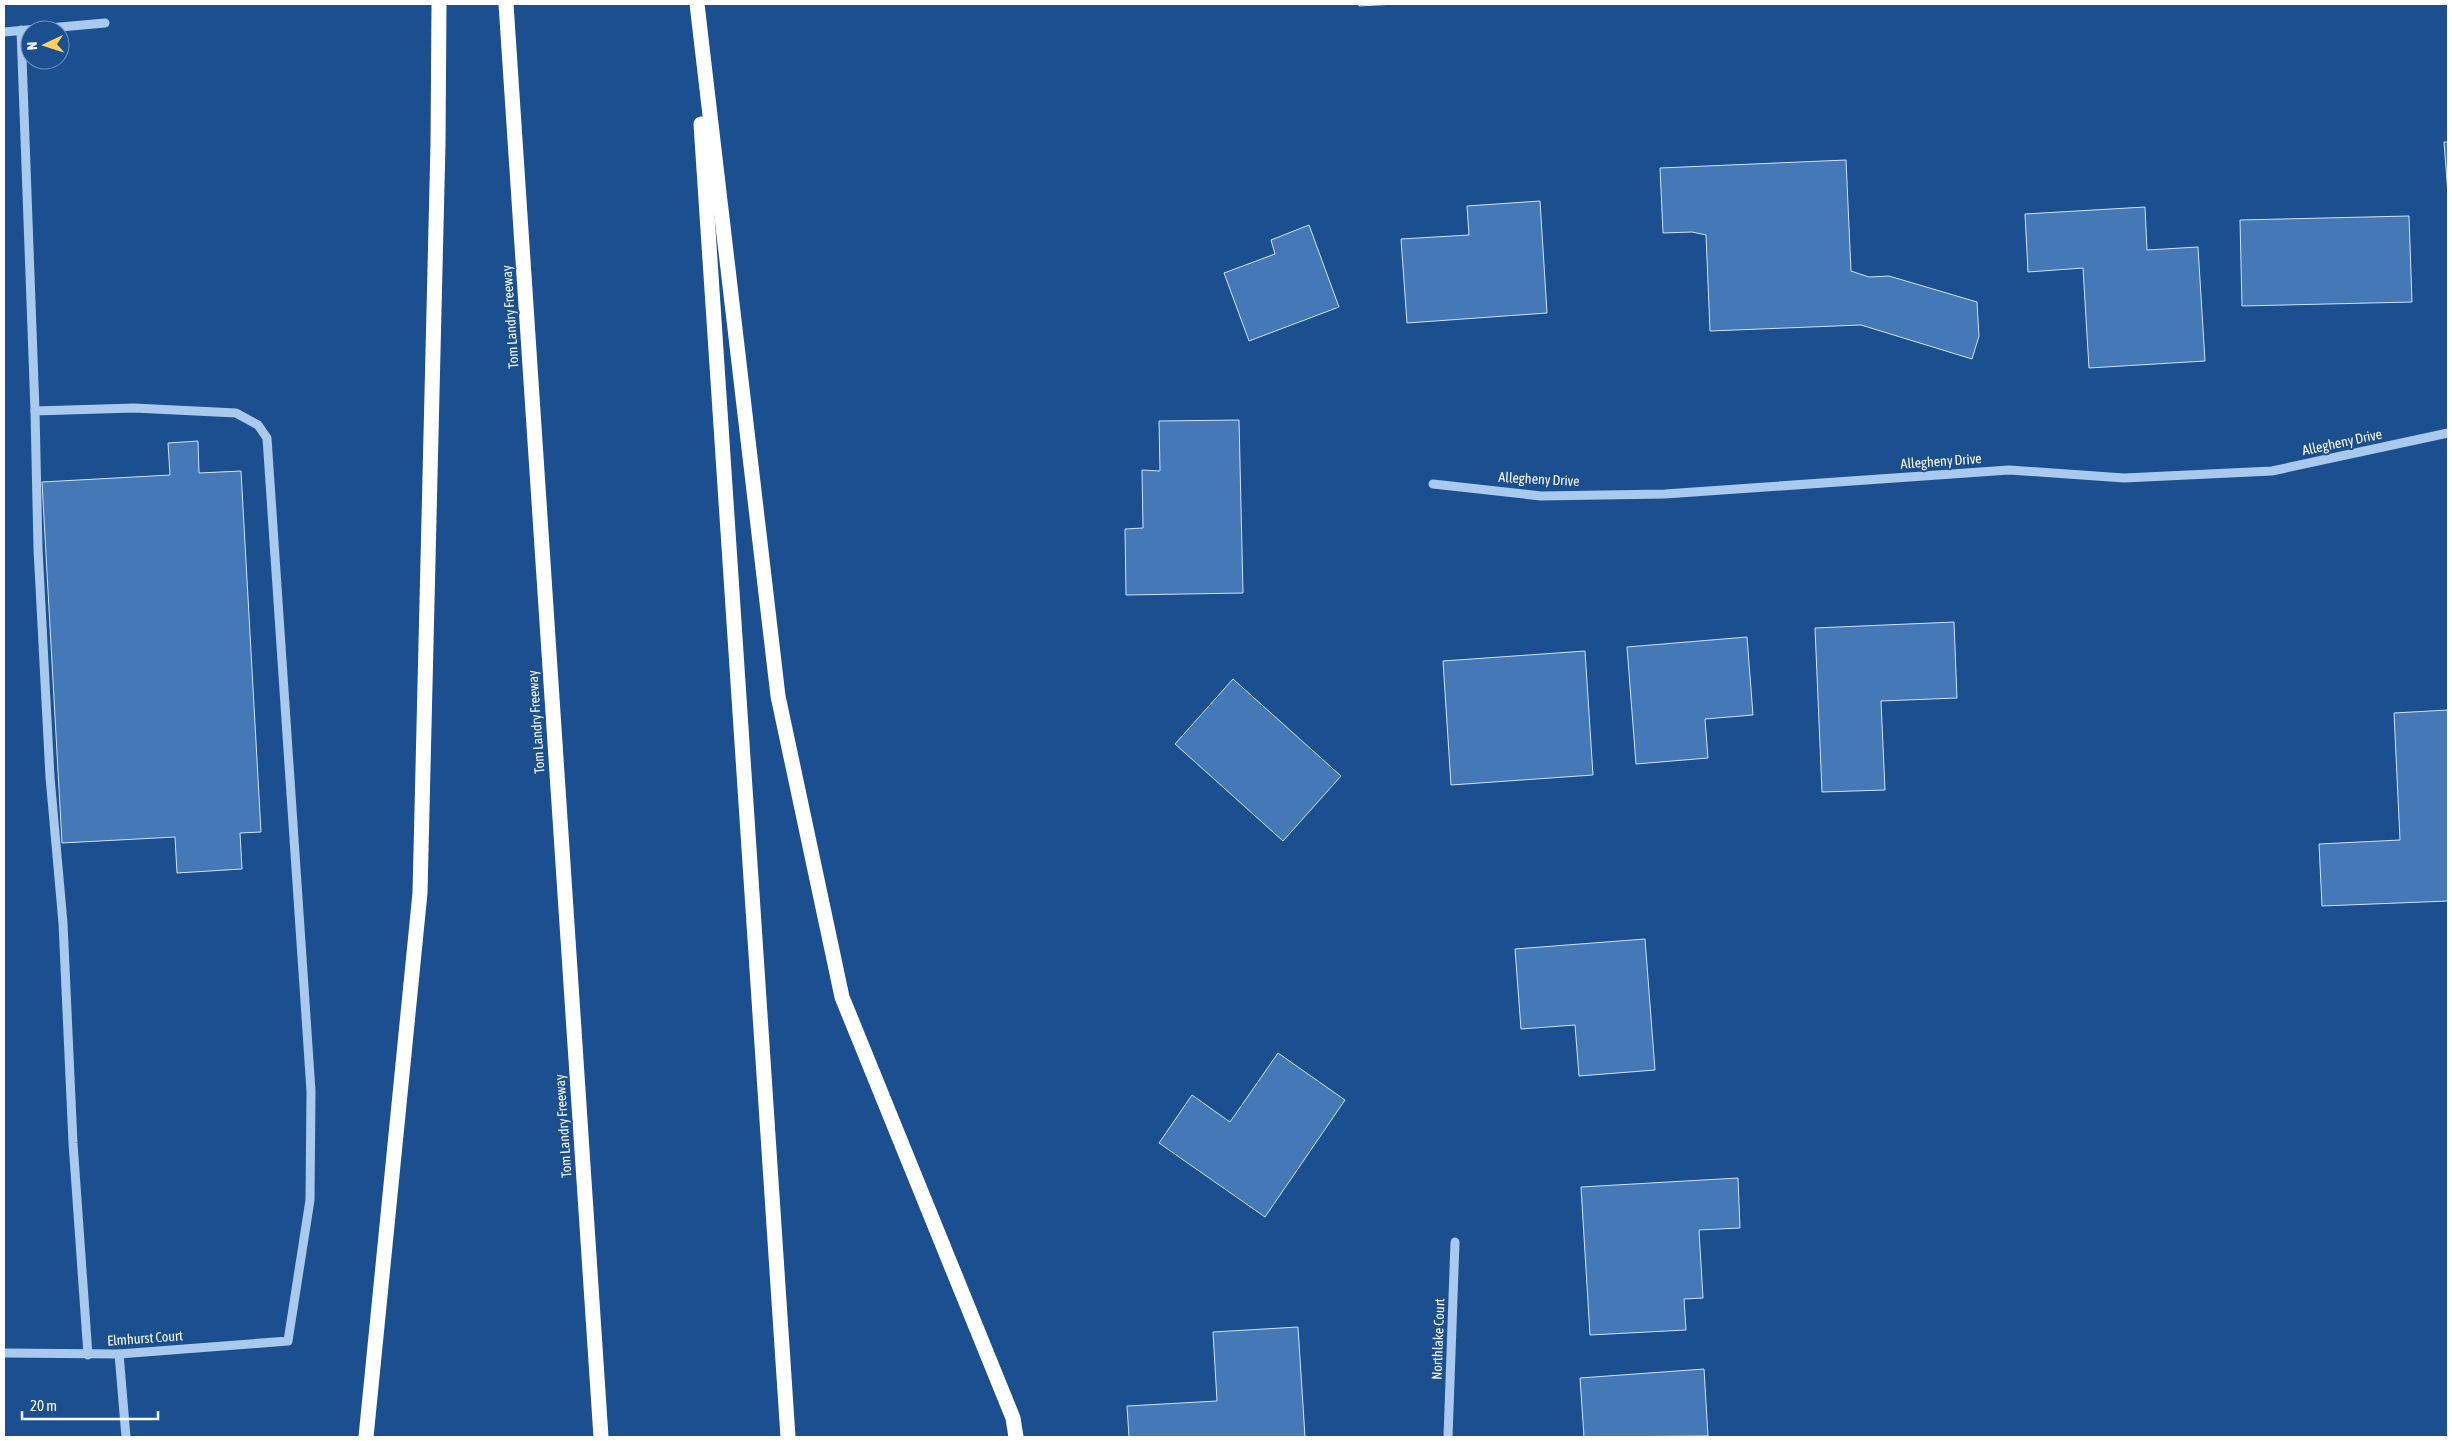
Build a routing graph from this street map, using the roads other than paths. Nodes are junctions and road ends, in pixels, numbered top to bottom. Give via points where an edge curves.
1 (439, 4) edge
2 (506, 4) edge
3 (695, 4) edge
4 (104, 23) dead end
5 (70, 26) edge
6 (20, 30) edge
7 (4, 32) edge
8 (22, 70) edge
9 (35, 411) junction
10 (2448, 433) edge
11 (1433, 484) dead end
12 (1456, 1242) dead end
13 (4, 1354) edge
14 (119, 1354) junction
15 (88, 1355) junction
16 (126, 1437) edge
17 (366, 1437) edge
18 (600, 1437) edge
19 (788, 1437) edge
20 (1016, 1437) edge
21 (1448, 1437) edge

1 - 17 highway via 420,893
2 - 18 highway, Tom Landry Freeway
3 - 19 highway
3 - 20 highway via 778,696 842,997 1013,1418
4 - 5 street
6 - 7 street
8 - 9 street
9 - 14 street, Elmhurst Court via 134,408 236,413 258,424 267,438 310,1091 310,1200 288,1341
9 - 15 street via 38,549 49,757 63,924 73,1143
10 - 11 street, Allegheny Drive via 2272,471 2124,478 2009,470 1665,494 1551,496
12 - 21 street, Northlake Court
13 - 15 street, Elmhurst Court
14 - 15 street, Elmhurst Court
14 - 16 street

